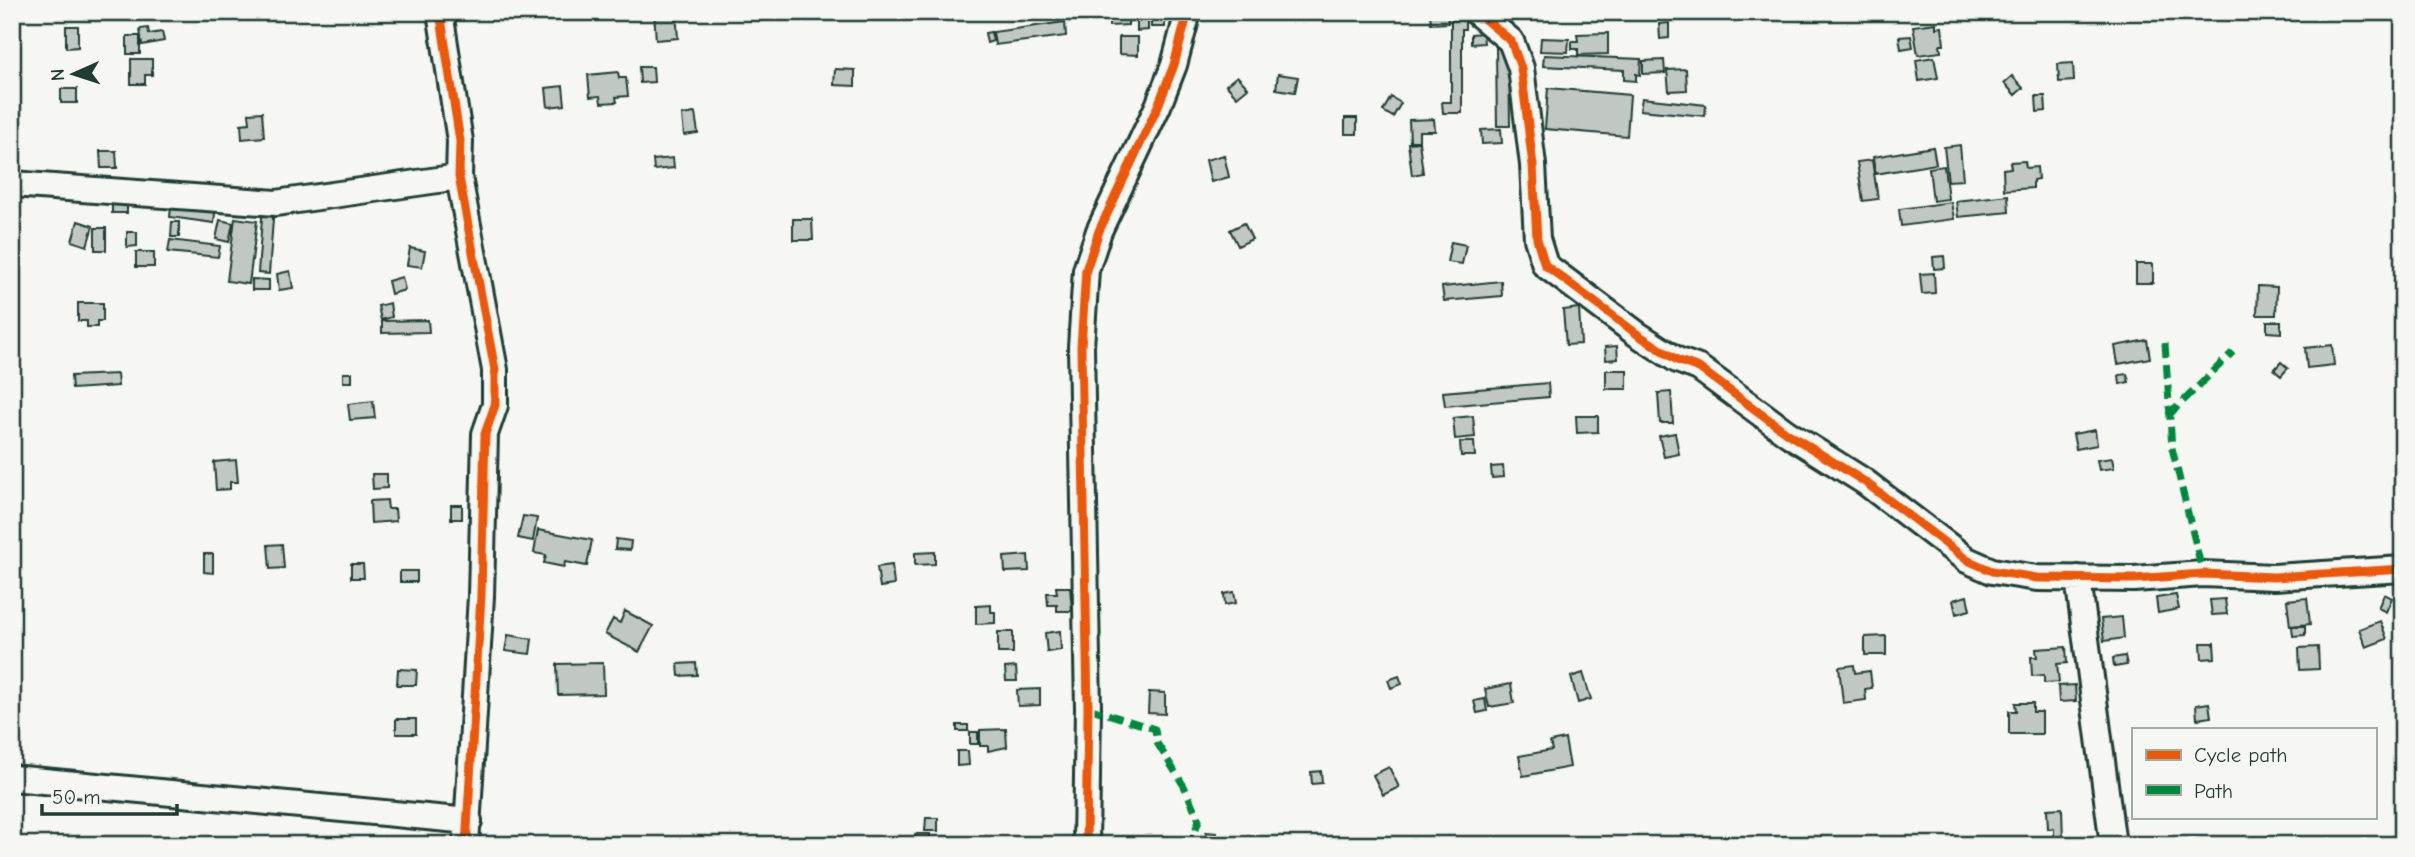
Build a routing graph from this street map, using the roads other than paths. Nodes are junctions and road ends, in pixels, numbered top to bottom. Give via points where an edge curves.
1 (440, 12) edge
2 (1188, 12) edge
3 (1476, 12) edge
4 (459, 177) junction
5 (12, 184) edge
6 (2403, 569) edge
7 (2078, 578) junction
8 (12, 778) edge
9 (467, 833) edge
10 (1086, 845) edge
11 (2113, 845) edge

1 - 4 street via 460,141
2 - 10 street via 1158,106 1099,231 1086,270 1080,347 1088,708
3 - 7 street via 1511,41 1521,68 1537,239 1545,265 1637,334 1677,360 1699,368 1787,433 1865,482 1967,560 2014,576
4 - 5 street via 275,203
4 - 9 street via 495,370 495,405 485,434
6 - 7 street
7 - 11 street
8 - 9 street

